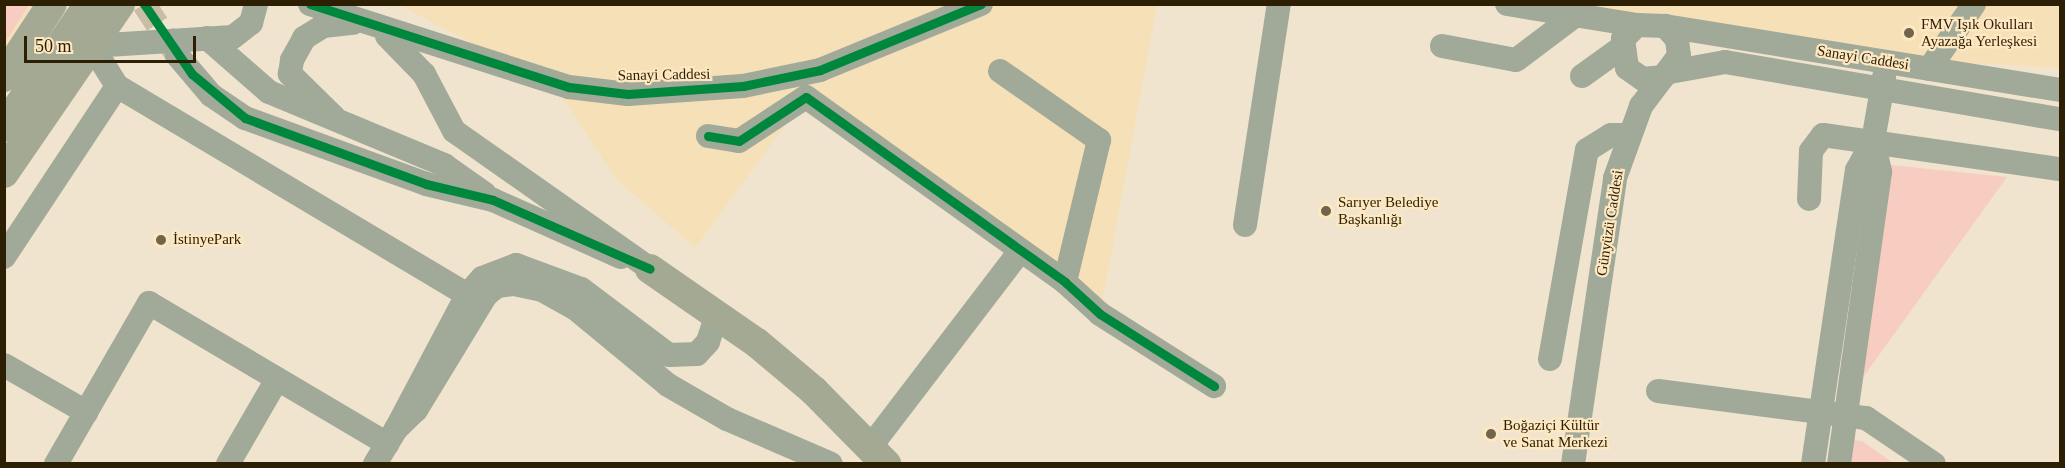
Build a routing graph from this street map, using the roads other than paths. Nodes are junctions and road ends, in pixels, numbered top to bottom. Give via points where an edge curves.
1 (52, 4) edge
2 (120, 4) edge
3 (256, 4) edge
4 (310, 4) edge
5 (981, 4) edge
6 (1279, 4) edge
7 (1974, 4) edge
8 (1514, 5) edge
9 (87, 7) dead end
10 (1576, 15) junction
11 (1637, 25) junction
12 (374, 26) junction
13 (1665, 26) junction
14 (207, 38) junction
15 (92, 46) junction
16 (1442, 46) dead end
17 (177, 55) tunnel mouth
18 (1624, 58) junction
19 (1887, 62) junction
20 (1929, 69) junction
21 (1000, 71) dead end
22 (1666, 74) junction
23 (4, 76) edge
24 (1582, 76) dead end
25 (117, 86) junction
26 (2061, 90) edge
27 (1881, 92) junction
28 (334, 117) junction
29 (2061, 119) edge
30 (4, 127) edge
31 (1629, 135) junction
32 (708, 136) dead end
33 (1873, 141) junction
34 (2061, 169) edge
35 (4, 173) edge
36 (1809, 199) dead end
37 (493, 200) junction
38 (1245, 225) dead end
39 (1020, 251) junction
40 (4, 257) edge
41 (650, 269) junction
42 (1065, 282) junction
43 (466, 295) junction
44 (717, 314) junction
45 (1550, 359) dead end
46 (4, 365) edge
47 (276, 379) junction
48 (1214, 386) dead end
49 (1658, 391) dead end
50 (86, 412) junction
51 (1821, 412) junction
52 (1845, 416) junction
53 (386, 446) edge
54 (878, 455) edge
55 (56, 464) edge
56 (228, 464) edge
57 (831, 464) edge
58 (906, 464) edge
59 (1573, 464) edge
60 (1586, 464) edge
61 (1813, 464) edge
62 (1839, 464) edge
63 (1934, 464) edge

1 - 23 main road
2 - 15 main road
3 - 14 street via 251,23 233,38
4 - 12 street, Sanayi Caddesi
5 - 12 street, Sanayi Caddesi via 820,70 687,93 569,87
6 - 38 street
7 - 20 street
8 - 10 street
9 - 30 main road
10 - 11 street
10 - 16 street via 1516,60
11 - 13 street
11 - 18 street
12 - 28 street via 323,26 304,38 292,60 290,74
12 - 41 street via 407,51 424,74 454,131
13 - 19 street, Sanayi Caddesi
13 - 22 street via 1679,48
14 - 15 street
14 - 28 street via 250,80
15 - 25 street
15 - 35 main road
17 - 37 street via 211,95 245,118 416,181
18 - 22 street via 1643,79
18 - 24 street
18 - 31 street
19 - 20 street, Sanayi Caddesi
19 - 27 street
20 - 26 street, Sanayi Caddesi
21 - 42 street via 1099,140
22 - 27 street, Sanayi Caddesi via 1725,62
22 - 31 street
25 - 40 street
25 - 43 street
27 - 29 street, Sanayi Caddesi
27 - 33 street
28 - 37 street via 444,165
31 - 45 street via 1611,135 1587,150
31 - 59 street, Günyüzü Caddesi via 1615,178
31 - 60 street, Günyüzü Caddesi via 1631,174
32 - 39 street via 739,141 806,97
33 - 34 street
33 - 36 street via 1823,135 1815,141
33 - 51 street via 1857,170
33 - 52 street via 1880,172
37 - 41 street
39 - 42 street
39 - 54 street
41 - 44 main road
42 - 48 street via 1100,314
43 - 44 street via 482,278 516,265 581,289 669,355 680,357 697,354 708,342
43 - 53 street
44 - 54 main road via 814,391
46 - 50 street
47 - 50 street via 149,303
47 - 53 street
47 - 56 street
49 - 51 street
50 - 55 street
51 - 52 street
51 - 61 street
52 - 62 street
52 - 63 street via 1881,424
53 - 57 street via 416,410 486,296 497,286 514,284 542,290 576,309 668,385 727,419
54 - 58 main road

